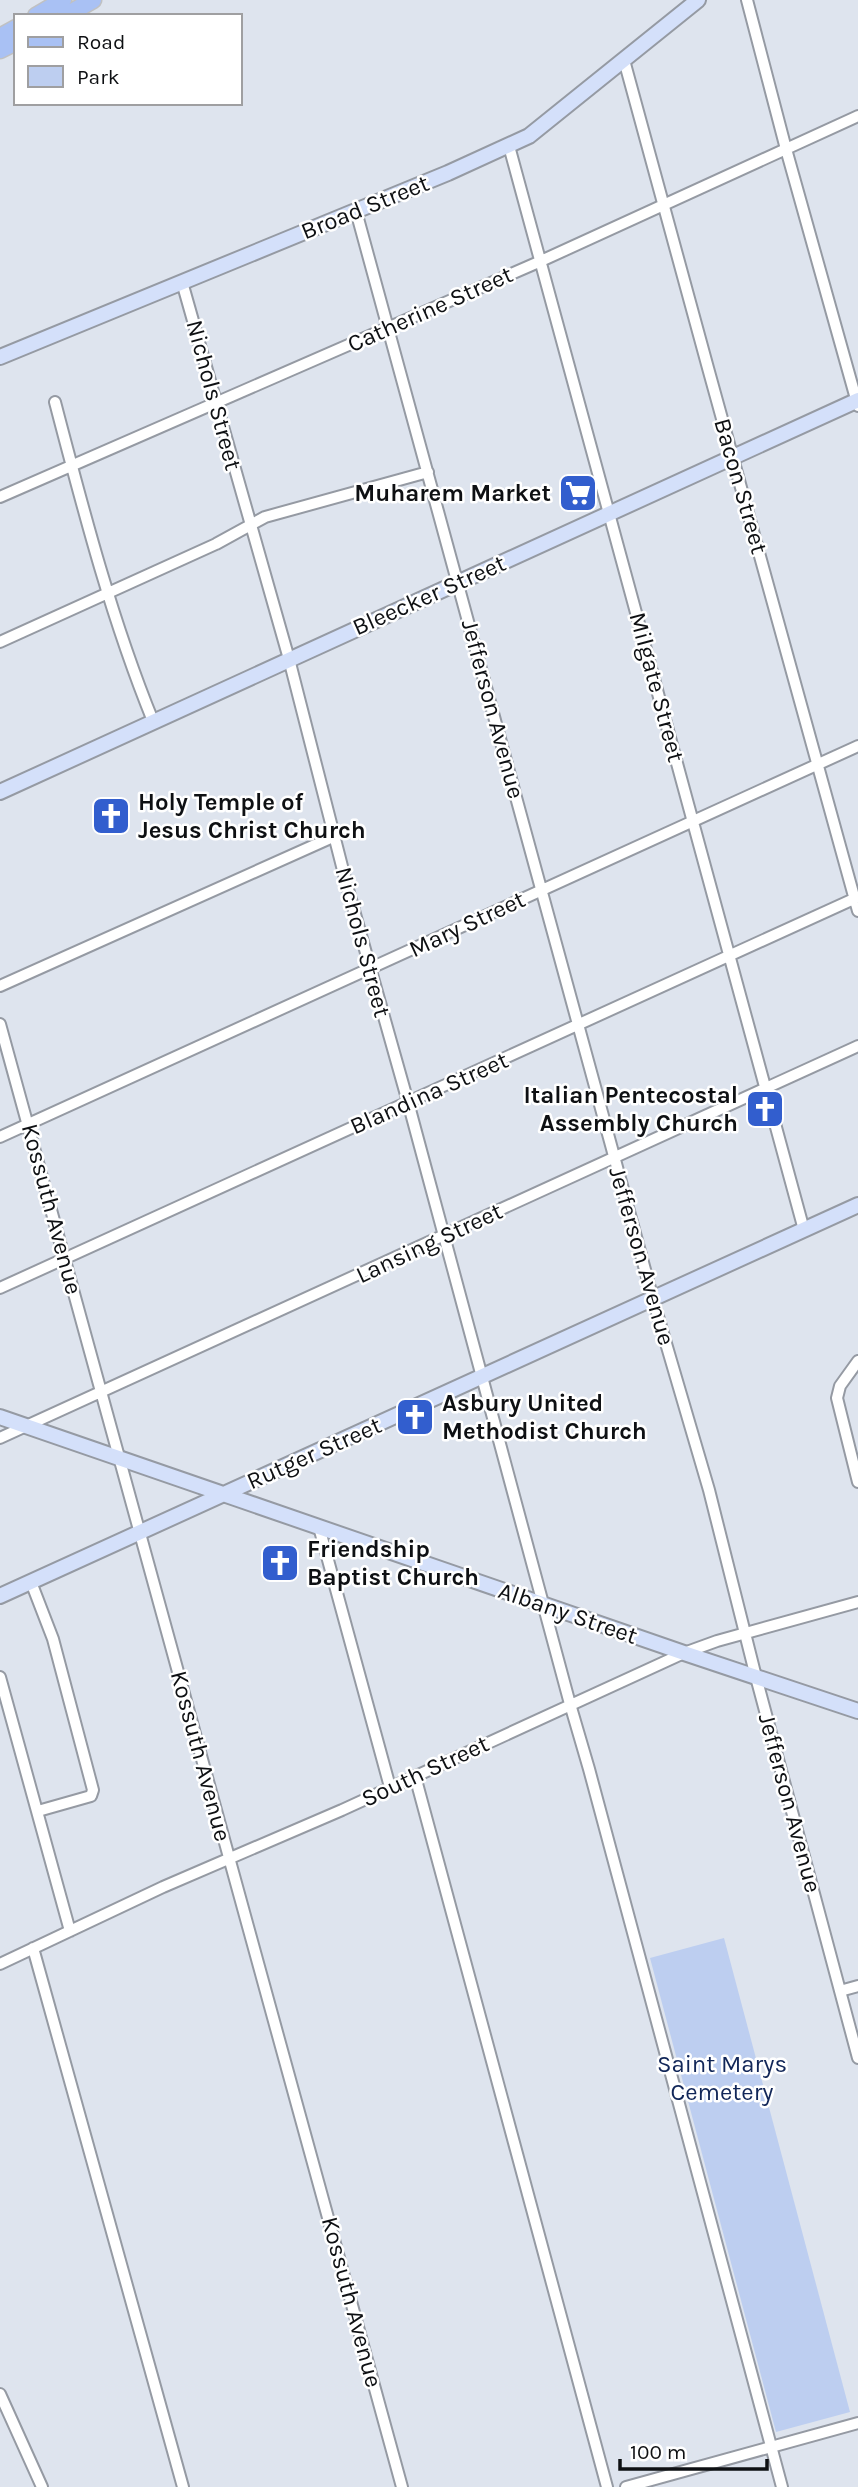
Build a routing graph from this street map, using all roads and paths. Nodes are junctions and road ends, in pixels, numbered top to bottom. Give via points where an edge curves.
1 (63, 0) edge
2 (93, 0) edge
3 (698, 0) edge
4 (747, 0) edge
5 (39, 14) edge
6 (68, 14) edge
7 (624, 61) junction
8 (858, 116) edge
9 (509, 146) junction
10 (786, 149) junction
11 (663, 205) junction
12 (356, 211) junction
13 (541, 261) junction
14 (182, 282) junction
15 (388, 328) junction
16 (0, 357) edge
17 (55, 402) dead end
18 (215, 402) junction
19 (857, 403) edge
20 (733, 457) junction
21 (71, 464) junction
22 (428, 472) junction
23 (0, 497) edge
24 (610, 513) junction
25 (249, 524) junction
26 (458, 582) junction
27 (107, 593) junction
28 (0, 642) edge
29 (289, 659) junction
30 (153, 721) junction
31 (858, 746) edge
32 (818, 764) junction
33 (0, 792) edge
34 (694, 821) junction
35 (335, 836) junction
36 (541, 890) junction
37 (856, 897) edge
38 (858, 911) edge
39 (730, 955) junction
40 (370, 969) junction
41 (0, 986) edge
42 (0, 1024) edge
43 (578, 1025) junction
44 (858, 1046) edge
45 (766, 1089) junction
46 (408, 1102) junction
47 (29, 1124) junction
48 (0, 1137) edge
49 (615, 1159) junction
50 (858, 1205) edge
51 (804, 1230) junction
52 (444, 1236) junction
53 (65, 1258) junction
54 (0, 1288) edge
55 (653, 1299) junction
56 (858, 1361) edge
57 (482, 1377) junction
58 (101, 1393) junction
59 (0, 1417) edge
60 (28, 1426) junction
61 (0, 1438) edge
62 (120, 1458) junction
63 (858, 1482) edge
64 (222, 1494) junction
65 (318, 1527) junction
66 (140, 1532) junction
67 (31, 1582) junction
68 (0, 1596) edge
69 (858, 1602) edge
70 (542, 1604) junction
71 (744, 1634) junction
72 (684, 1653) junction
73 (0, 1677) edge
74 (756, 1677) junction
75 (570, 1704) junction
76 (858, 1711) edge
77 (415, 1776) junction
78 (390, 1787) junction
79 (38, 1811) junction
80 (230, 1858) junction
81 (70, 1931) junction
82 (33, 1948) junction
83 (0, 1964) edge
84 (858, 1986) edge
85 (840, 1991) junction
86 (858, 2058) edge
87 (0, 2394) edge
88 (858, 2423) edge
89 (771, 2447) junction
90 (42, 2487) edge
91 (183, 2487) edge
92 (402, 2487) edge
93 (607, 2487) edge
94 (626, 2487) edge
95 (782, 2487) edge

1 - 5 main road
2 - 6 main road
3 - 7 street, Broad Street
4 - 10 street
7 - 9 street, Broad Street via 530,135
7 - 11 street, Bacon Street
8 - 10 street, Catherine Street
9 - 12 street, Broad Street
9 - 13 street, Milgate Street
10 - 11 street, Catherine Street
10 - 19 street
11 - 13 street, Catherine Street
11 - 20 street, Bacon Street
12 - 14 street, Broad Street
12 - 15 street, Jefferson Avenue
13 - 15 street, Catherine Street
13 - 24 street, Milgate Street
14 - 16 street, Broad Street
14 - 18 street, Nichols Street
15 - 18 street, Catherine Street
15 - 22 street, Jefferson Avenue
17 - 21 street
18 - 21 street, Catherine Street
18 - 25 street, Nichols Street
19 - 20 street, Bleecker Street
20 - 24 street, Bleecker Street
20 - 32 street, Bacon Street
21 - 23 street, Catherine Street
21 - 27 street
22 - 25 street
22 - 26 street, Jefferson Avenue
24 - 26 street, Bleecker Street
24 - 34 street, Milgate Street
25 - 27 street via 216,544
25 - 29 street, Nichols Street
26 - 29 street, Bleecker Street
26 - 36 street, Jefferson Avenue
27 - 28 street
27 - 30 street
29 - 30 street, Bleecker Street
29 - 35 street, Nichols Street
30 - 33 street, Bleecker Street
31 - 32 street, Mary Street
32 - 34 street, Mary Street
32 - 37 street, Bacon Street
34 - 36 street, Mary Street
34 - 39 street, Milgate Street
35 - 40 street, Nichols Street
35 - 41 street
36 - 40 street, Mary Street
36 - 43 street, Jefferson Avenue
37 - 38 street, Bacon Street
37 - 39 street, Blandina Street
39 - 43 street, Blandina Street
39 - 45 street, Milgate Street
40 - 46 street, Nichols Street
40 - 47 street, Mary Street
42 - 47 street, Kossuth Avenue
43 - 46 street, Blandina Street
43 - 49 street, Jefferson Avenue
44 - 45 street, Lansing Street
45 - 49 street, Lansing Street
45 - 51 street, Milgate Street
46 - 52 street, Nichols Street
46 - 53 street, Blandina Street
47 - 48 street, Mary Street
47 - 53 street, Kossuth Avenue
49 - 52 street, Lansing Street
49 - 55 street, Jefferson Avenue
50 - 51 street, Rutger Street
51 - 55 street, Rutger Street
52 - 57 street, Nichols Street
52 - 58 street, Lansing Street
53 - 54 street, Blandina Street
53 - 58 street, Kossuth Avenue
55 - 57 street, Rutger Street
55 - 71 street, Jefferson Avenue via 709,1490
56 - 63 street via 840,1386 838,1398
57 - 64 street, Rutger Street
57 - 70 street, Nichols Street
58 - 60 street, Lansing Street
58 - 62 street, Kossuth Avenue
59 - 60 street, Albany Street
60 - 61 street, Lansing Street
60 - 62 street, Albany Street
62 - 64 street, Albany Street
62 - 66 street, Kossuth Avenue
64 - 65 street, Albany Street
64 - 66 street, Rutger Street
65 - 70 street, Albany Street
65 - 78 street
66 - 67 street, Rutger Street
66 - 80 street, Kossuth Avenue
67 - 68 street, Rutger Street
67 - 79 street via 53,1639 93,1790 91,1796
69 - 71 street, South Street
70 - 72 street, Albany Street
70 - 75 street, Nichols Street
71 - 72 street, South Street
71 - 74 street, Jefferson Avenue
72 - 74 street, Albany Street
72 - 75 street, South Street
73 - 79 street
74 - 76 street, Albany Street
74 - 85 street, Jefferson Avenue
75 - 77 street, South Street
75 - 89 street, Nichols Street
77 - 78 street, South Street
77 - 93 street
78 - 80 street, South Street
79 - 81 street
80 - 81 street, South Street
80 - 92 street, Kossuth Avenue
81 - 82 street, South Street
82 - 83 street, South Street
82 - 91 street
84 - 85 street
85 - 86 street, Jefferson Avenue
87 - 90 street
88 - 89 street
89 - 94 street
89 - 95 street, Nichols Street

